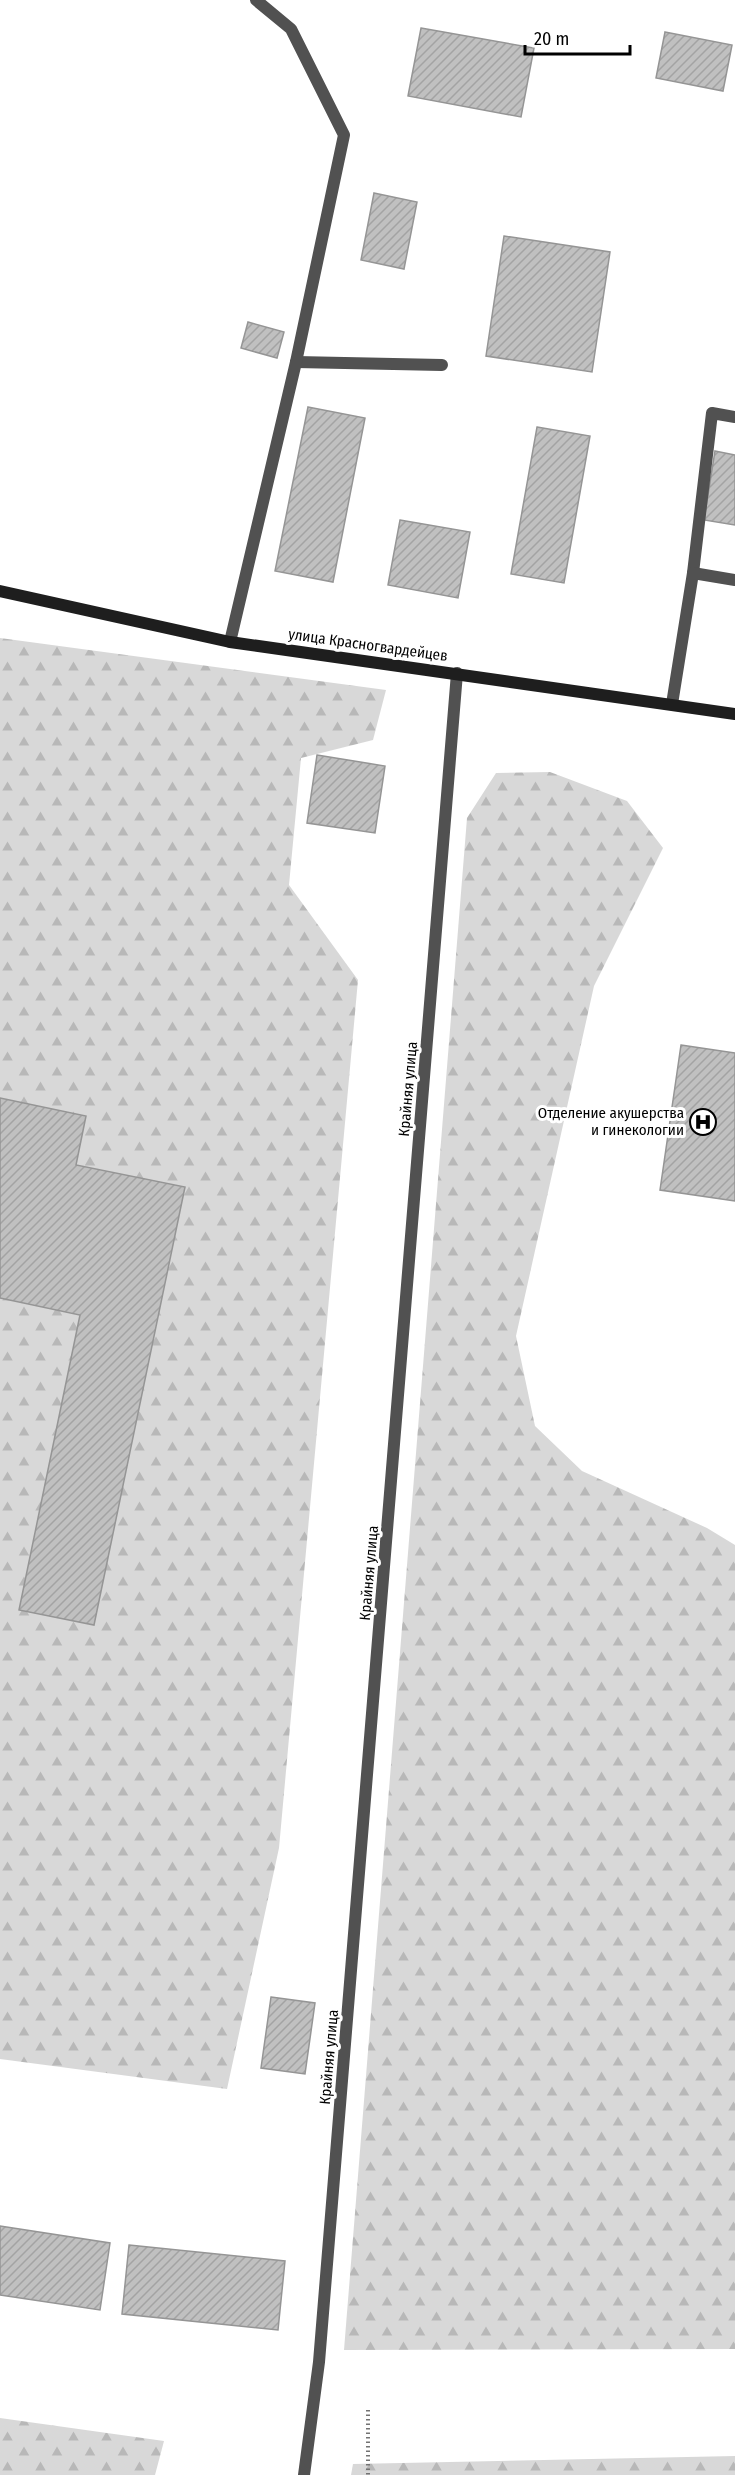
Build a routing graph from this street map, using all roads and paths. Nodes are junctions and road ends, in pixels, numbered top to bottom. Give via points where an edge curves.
1 (256, 0) edge
2 (296, 362) junction
3 (442, 365) dead end
4 (735, 417) edge
5 (693, 573) junction
6 (735, 580) edge
7 (0, 591) edge
8 (230, 642) junction
9 (458, 673) junction
10 (672, 705) junction
11 (735, 714) edge
12 (368, 2410) dead end
13 (304, 2475) edge
14 (368, 2475) edge

1 - 2 street via 291,29 344,135
2 - 3 street
2 - 8 street
4 - 5 street via 712,413
5 - 6 street
5 - 10 street
7 - 8 street, улица Красногвардейцев
8 - 9 street, улица Красногвардейцев
9 - 10 street, улица Красногвардейцев
9 - 13 street, Крайняя улица via 320,2350
10 - 11 street, улица Красногвардейцев
12 - 14 path

